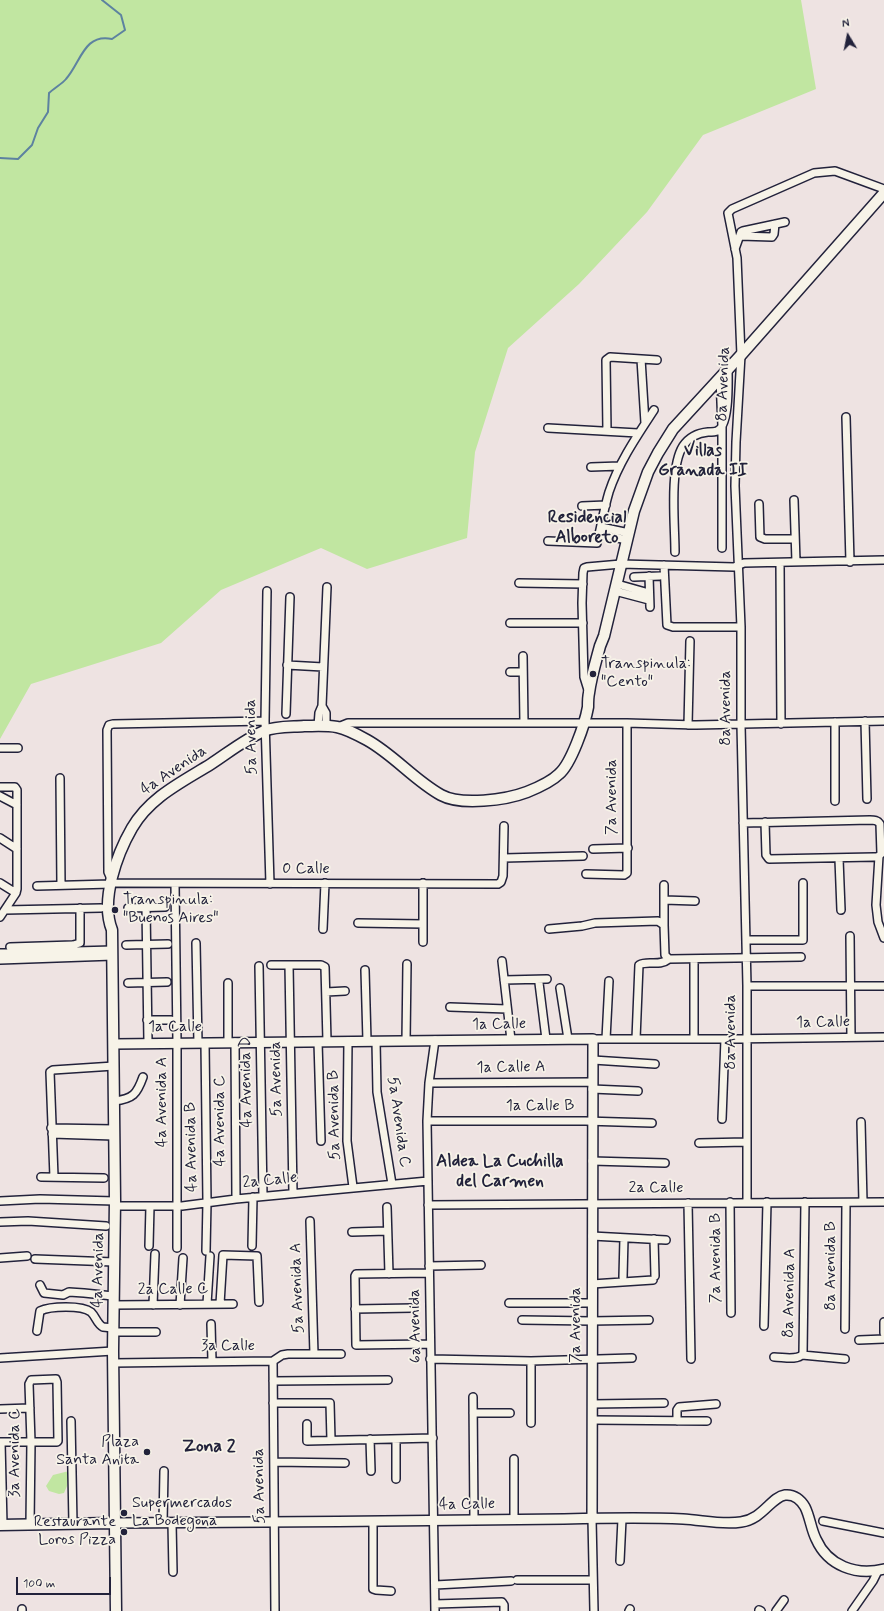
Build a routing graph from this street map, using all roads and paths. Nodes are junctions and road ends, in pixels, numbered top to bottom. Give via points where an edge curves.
1 (884, 189) edge
2 (884, 193) edge
3 (785, 222) dead end
4 (775, 224) junction
5 (740, 236) junction
6 (735, 249) junction
7 (741, 355) junction
8 (641, 359) junction
9 (657, 360) dead end
10 (728, 369) junction
11 (720, 378) junction
12 (654, 410) dead end
13 (846, 417) dead end
14 (645, 423) junction
15 (722, 426) junction
16 (548, 428) dead end
17 (607, 432) junction
18 (638, 433) junction
19 (620, 466) junction
20 (590, 467) dead end
21 (794, 500) dead end
22 (759, 504) dead end
23 (606, 505) junction
24 (582, 506) dead end
25 (600, 530) junction
26 (628, 537) junction
27 (795, 539) junction
28 (548, 541) dead end
29 (722, 548) dead end
30 (675, 552) dead end
31 (884, 560) edge
32 (796, 562) junction
33 (850, 562) junction
34 (780, 563) junction
35 (621, 564) junction
36 (664, 565) junction
37 (739, 565) junction
38 (649, 576) junction
39 (660, 576) dead end
40 (634, 577) dead end
41 (519, 583) dead end
42 (583, 584) junction
43 (327, 586) dead end
44 (616, 587) junction
45 (267, 591) dead end
46 (290, 597) dead end
47 (510, 623) dead end
48 (583, 623) junction
49 (741, 627) junction
50 (604, 636) junction
51 (690, 640) dead end
52 (523, 656) dead end
53 (287, 665) junction
54 (324, 667) junction
55 (510, 672) dead end
56 (523, 672) junction
57 (589, 692) junction
58 (588, 707) junction
59 (286, 714) dead end
60 (865, 721) junction
61 (884, 721) edge
62 (835, 722) junction
63 (524, 723) junction
64 (583, 723) junction
65 (627, 723) junction
66 (781, 724) junction
67 (265, 725) junction
68 (688, 725) junction
69 (741, 725) junction
70 (322, 726) junction
71 (338, 727) junction
72 (0, 748) edge
73 (18, 748) dead end
74 (60, 778) dead end
75 (0, 787) edge
76 (0, 796) edge
77 (867, 799) dead end
78 (835, 801) dead end
79 (17, 805) junction
80 (765, 822) junction
81 (743, 823) junction
82 (504, 826) dead end
83 (0, 838) edge
84 (628, 848) junction
85 (17, 849) junction
86 (593, 849) dead end
87 (583, 856) dead end
88 (879, 856) junction
89 (504, 858) junction
90 (839, 859) junction
91 (586, 874) dead end
92 (112, 882) junction
93 (0, 883) edge
94 (325, 883) junction
95 (423, 883) junction
96 (803, 883) dead end
97 (174, 884) junction
98 (270, 884) junction
99 (61, 885) junction
100 (664, 885) dead end
101 (37, 886) dead end
102 (16, 893) junction
103 (664, 900) junction
104 (695, 901) dead end
105 (146, 907) junction
106 (165, 907) dead end
107 (80, 908) junction
108 (101, 908) dead end
109 (128, 908) dead end
110 (5, 910) junction
111 (841, 910) dead end
112 (0, 917) edge
113 (358, 923) dead end
114 (423, 924) junction
115 (664, 925) junction
116 (323, 929) dead end
117 (549, 929) dead end
118 (850, 936) dead end
119 (884, 938) edge
120 (746, 940) junction
121 (196, 942) dead end
122 (423, 942) dead end
123 (168, 944) dead end
124 (126, 945) dead end
125 (146, 945) junction
126 (10, 947) dead end
127 (0, 953) edge
128 (113, 953) junction
129 (801, 957) dead end
130 (746, 958) junction
131 (694, 959) junction
132 (0, 960) edge
133 (669, 960) junction
134 (502, 961) dead end
135 (407, 964) dead end
136 (271, 965) dead end
137 (288, 965) junction
138 (259, 966) dead end
139 (365, 970) dead end
140 (547, 978) dead end
141 (504, 980) junction
142 (609, 981) dead end
143 (147, 982) junction
144 (167, 982) dead end
145 (128, 983) dead end
146 (539, 983) dead end
147 (228, 984) dead end
148 (747, 986) junction
149 (850, 986) junction
150 (884, 986) edge
151 (560, 988) dead end
152 (345, 991) dead end
153 (326, 992) junction
154 (450, 1008) dead end
155 (507, 1009) junction
156 (148, 1020) junction
157 (171, 1020) dead end
158 (851, 1037) junction
159 (884, 1037) edge
160 (546, 1039) junction
161 (568, 1039) junction
162 (592, 1039) junction
163 (606, 1039) junction
164 (636, 1039) junction
165 (694, 1039) junction
166 (725, 1039) junction
167 (746, 1039) junction
168 (435, 1040) junction
169 (511, 1040) junction
170 (323, 1041) junction
171 (348, 1041) junction
172 (366, 1041) junction
173 (376, 1041) junction
174 (406, 1041) junction
175 (148, 1042) junction
176 (231, 1042) junction
177 (260, 1042) junction
178 (290, 1042) junction
179 (177, 1043) junction
180 (201, 1043) junction
181 (114, 1044) junction
182 (592, 1060) junction
183 (655, 1064) dead end
184 (114, 1066) junction
185 (144, 1077) dead end
186 (429, 1083) junction
187 (592, 1085) junction
188 (638, 1091) dead end
189 (114, 1101) junction
190 (722, 1119) dead end
191 (427, 1122) junction
192 (592, 1122) junction
193 (862, 1122) dead end
194 (652, 1123) dead end
195 (52, 1131) junction
196 (114, 1132) junction
197 (321, 1141) dead end
198 (746, 1142) junction
199 (699, 1144) dead end
200 (592, 1161) junction
201 (665, 1163) dead end
202 (41, 1177) dead end
203 (54, 1177) junction
204 (104, 1178) dead end
205 (428, 1181) junction
206 (392, 1184) junction
207 (353, 1187) junction
208 (293, 1193) junction
209 (263, 1196) junction
210 (253, 1197) junction
211 (236, 1199) junction
212 (0, 1201) edge
213 (207, 1202) junction
214 (730, 1202) junction
215 (747, 1202) junction
216 (767, 1202) junction
217 (805, 1202) junction
218 (863, 1202) junction
219 (884, 1202) edge
220 (115, 1203) junction
221 (688, 1203) junction
222 (846, 1203) junction
223 (592, 1204) junction
224 (428, 1205) junction
225 (150, 1206) junction
226 (177, 1207) junction
227 (387, 1207) dead end
228 (310, 1221) dead end
229 (0, 1222) edge
230 (106, 1226) dead end
231 (388, 1231) junction
232 (352, 1232) dead end
233 (592, 1236) junction
234 (624, 1238) junction
235 (654, 1239) junction
236 (666, 1240) dead end
237 (149, 1246) dead end
238 (252, 1246) dead end
239 (177, 1248) dead end
240 (155, 1254) dead end
241 (27, 1256) dead end
242 (0, 1258) edge
243 (183, 1258) dead end
244 (35, 1259) dead end
245 (114, 1262) junction
246 (481, 1265) dead end
247 (429, 1270) junction
248 (389, 1274) junction
249 (623, 1277) dead end
250 (592, 1284) junction
251 (40, 1285) dead end
252 (113, 1301) junction
253 (259, 1302) dead end
254 (591, 1303) junction
255 (207, 1304) junction
256 (220, 1304) junction
257 (232, 1304) dead end
258 (509, 1304) dead end
259 (153, 1305) junction
260 (180, 1305) junction
261 (413, 1308) dead end
262 (355, 1309) junction
263 (731, 1313) dead end
264 (522, 1320) dead end
265 (649, 1320) dead end
266 (591, 1321) junction
267 (884, 1322) edge
268 (211, 1324) dead end
269 (764, 1326) dead end
270 (845, 1329) dead end
271 (113, 1330) junction
272 (37, 1331) dead end
273 (156, 1332) dead end
274 (884, 1333) edge
275 (884, 1339) edge
276 (858, 1340) dead end
277 (430, 1344) junction
278 (113, 1351) junction
279 (314, 1354) junction
280 (341, 1354) dead end
281 (0, 1356) edge
282 (774, 1356) dead end
283 (802, 1356) junction
284 (632, 1358) dead end
285 (430, 1359) junction
286 (691, 1359) dead end
287 (845, 1359) dead end
288 (592, 1360) junction
289 (212, 1361) junction
290 (273, 1361) junction
291 (530, 1361) junction
292 (113, 1363) junction
293 (388, 1380) dead end
294 (273, 1382) junction
295 (473, 1397) dead end
296 (273, 1403) junction
297 (664, 1403) dead end
298 (592, 1404) junction
299 (716, 1404) dead end
300 (30, 1408) junction
301 (0, 1409) edge
302 (473, 1413) junction
303 (510, 1413) dead end
304 (592, 1420) junction
305 (71, 1421) dead end
306 (677, 1421) junction
307 (707, 1421) dead end
308 (531, 1423) dead end
309 (307, 1424) dead end
310 (433, 1438) junction
311 (370, 1439) junction
312 (396, 1439) junction
313 (331, 1440) junction
314 (1, 1442) edge
315 (31, 1442) junction
316 (514, 1459) dead end
317 (274, 1462) junction
318 (345, 1462) dead end
319 (164, 1471) dead end
320 (371, 1471) dead end
321 (396, 1479) dead end
322 (592, 1518) junction
323 (474, 1519) junction
324 (514, 1519) junction
325 (622, 1519) junction
326 (434, 1520) junction
327 (373, 1521) junction
328 (823, 1521) dead end
329 (115, 1523) junction
330 (167, 1523) junction
331 (275, 1523) junction
332 (30, 1524) junction
333 (72, 1524) junction
334 (2, 1525) edge
335 (884, 1533) edge
336 (620, 1561) dead end
337 (881, 1570) edge
338 (173, 1572) dead end
339 (593, 1580) junction
340 (435, 1585) junction
341 (391, 1591) dead end
342 (784, 1600) dead end
343 (435, 1608) edge
344 (116, 1611) edge
345 (275, 1611) edge
346 (504, 1611) edge
347 (594, 1611) edge
348 (776, 1611) edge
349 (852, 1611) edge

1 - 6 street, 8a Avenida via 835,170 814,173 732,209 728,216
2 - 7 main road
3 - 4 street
4 - 5 street via 749,229 741,232
4 - 5 street via 772,237
5 - 6 street
6 - 7 street, 8a Avenida
7 - 10 main road
7 - 37 street, 8a Avenida via 735,486
8 - 9 street
8 - 14 street
8 - 17 street via 610,357 606,360
10 - 11 main road
10 - 15 street via 726,415
11 - 15 street
11 - 26 main road via 673,429 658,453 642,489
12 - 14 street
13 - 33 street
14 - 18 street
15 - 29 street
15 - 30 street via 717,431 696,434 690,438 679,455 674,472
16 - 17 street
17 - 18 street
18 - 19 street
19 - 20 street
19 - 23 street
21 - 27 street
22 - 27 street via 760,537
23 - 24 street
23 - 25 street
25 - 26 street
25 - 28 street via 597,544
26 - 35 main road
27 - 32 street
31 - 33 street
32 - 33 street
32 - 34 street
34 - 37 street
34 - 66 street
35 - 36 street
35 - 42 street via 587,567 583,570
35 - 44 main road
36 - 37 street
36 - 49 street via 667,625
37 - 49 street, 8a Avenida
38 - 39 street
38 - 40 street
38 - 44 street via 649,600
41 - 42 street
42 - 48 street
43 - 54 street
44 - 50 main road
45 - 67 street, 5a Avenida
46 - 53 street
47 - 48 street
48 - 57 street via 584,677
49 - 69 street, 8a Avenida
50 - 57 main road
50 - 58 main road via 606,648 595,694
51 - 68 street
52 - 56 street
53 - 54 street
53 - 59 street
54 - 70 street via 322,706 319,713
55 - 56 street
56 - 63 street
57 - 58 main road
58 - 64 main road
60 - 61 street
60 - 62 street
60 - 77 street
62 - 66 street
62 - 78 street
63 - 64 street
63 - 71 street via 348,723
64 - 65 street
64 - 71 main road via 570,758 559,775 529,792 486,801 443,796 430,789 379,747
65 - 68 street
65 - 84 street, 7a Avenida
66 - 69 street
67 - 70 main road
67 - 92 main road, 4a Avenida via 149,805 126,840
67 - 92 street, 4a Avenida via 109,725 106,775 108,872
67 - 98 street, 5a Avenida
68 - 69 street
69 - 81 street, 8a Avenida
70 - 71 main road
72 - 73 street
74 - 99 street
75 - 79 street via 17,788
76 - 79 street
79 - 85 street
80 - 81 street
80 - 88 street via 876,820 880,824
80 - 90 street via 766,855 769,859
81 - 120 street, 8a Avenida
82 - 89 street
83 - 85 street
84 - 86 street
84 - 91 street, 7a Avenida via 628,874
85 - 102 street
87 - 89 street
88 - 90 street
88 - 119 street via 876,905 878,922
89 - 95 street, 0 Calle via 503,880 498,884
90 - 111 street
92 - 97 street, 0 Calle
92 - 99 street, 0 Calle
92 - 128 main road, 4a Avenida via 109,910
93 - 102 street
94 - 95 street, 0 Calle
94 - 98 street, 0 Calle
94 - 116 street
95 - 114 street
96 - 120 street via 803,940
97 - 98 street, 0 Calle
97 - 179 street, 4a Avenida A
99 - 101 street, 0 Calle
100 - 103 street
102 - 110 street
103 - 104 street
103 - 115 street
105 - 106 street
105 - 109 street
105 - 125 street
107 - 108 street
107 - 110 street
107 - 126 street via 80,943
110 - 112 street
113 - 114 street
114 - 122 street
115 - 117 street via 658,921 636,921
115 - 133 street via 665,955
118 - 149 street
120 - 130 street, 8a Avenida
121 - 180 street, 4a Avenida B
123 - 125 street
124 - 125 street
125 - 143 street
127 - 128 street
128 - 132 street
128 - 181 main road, 4a Avenida
129 - 130 street
130 - 131 street
130 - 148 street, 8a Avenida
131 - 133 street
131 - 165 street
133 - 164 street via 660,964 639,965
134 - 141 street
135 - 174 street
136 - 137 street
137 - 153 street via 324,965
137 - 178 street, 5a Avenida
138 - 177 street, 4a Avenida D
139 - 172 street
140 - 141 street
141 - 155 street
142 - 163 street
143 - 144 street
143 - 145 street
143 - 156 street
146 - 160 street
147 - 176 street, 4a Avenida C
148 - 149 street
148 - 167 street, 8a Avenida
149 - 150 street
149 - 158 street
151 - 161 street
152 - 153 street
153 - 170 street
154 - 155 street
155 - 169 street
156 - 157 street
156 - 175 street
158 - 159 street, 1a Calle
158 - 167 street, 1a Calle
160 - 161 street, 1a Calle
160 - 169 street, 1a Calle
161 - 162 street, 1a Calle
162 - 163 street, 1a Calle
162 - 182 street, 7a Avenida
163 - 164 street, 1a Calle
164 - 165 street, 1a Calle
165 - 166 street, 1a Calle
166 - 167 street, 1a Calle
166 - 190 street
167 - 198 street, 8a Avenida
168 - 169 street, 1a Calle
168 - 174 street, 1a Calle
168 - 186 street, 6a Avenida
170 - 171 street, 1a Calle
170 - 178 street, 1a Calle
170 - 197 street
171 - 172 street, 1a Calle
171 - 207 street, 5a Avenida B via 347,1141
172 - 173 street, 1a Calle
173 - 174 street, 1a Calle
173 - 206 street, 5a Avenida C via 377,1092
175 - 179 street, 1a Calle
175 - 181 street, 1a Calle
176 - 177 street, 1a Calle
176 - 180 street, 1a Calle
176 - 211 street, 4a Avenida C
177 - 178 street, 1a Calle
177 - 209 street, 4a Avenida D
178 - 208 street, 5a Avenida
179 - 180 street, 1a Calle
179 - 226 street, 4a Avenida A
180 - 213 street, 4a Avenida B
181 - 184 main road, 4a Avenida
182 - 183 street
182 - 187 street, 7a Avenida
184 - 189 main road, 4a Avenida
184 - 195 street via 50,1072
185 - 189 street via 139,1089 132,1096
186 - 187 street, 1a Calle A
186 - 191 street, 6a Avenida
187 - 188 street, 1a Calle A
187 - 192 street, 7a Avenida
189 - 196 main road, 4a Avenida
191 - 192 street, 1a Calle B
191 - 205 street, 6a Avenida
192 - 194 street, 1a Calle B
192 - 200 street, 7a Avenida
193 - 218 street
195 - 196 street
195 - 203 street
196 - 220 main road, 4a Avenida
198 - 199 street
198 - 215 street, 8a Avenida
200 - 201 street
200 - 223 street, 7a Avenida
202 - 203 street
203 - 204 street
205 - 206 street, 2a Calle
205 - 224 street, 6a Avenida
206 - 207 street, 2a Calle
207 - 208 street, 2a Calle
208 - 209 street, 2a Calle
209 - 210 street, 2a Calle
210 - 211 street, 2a Calle
210 - 238 street
211 - 213 street, 2a Calle
212 - 220 street, 2a Calle via 40,1199
213 - 226 street, 2a Calle
213 - 255 street, 4a Avenida B
214 - 215 street, 2a Calle
214 - 221 street, 2a Calle
214 - 263 street, 7a Avenida B
215 - 216 street, 2a Calle
216 - 217 street, 2a Calle
216 - 269 street
217 - 222 street, 2a Calle
217 - 283 street, 8a Avenida A
218 - 219 street, 2a Calle
218 - 222 street, 2a Calle
220 - 225 street, 2a Calle
220 - 245 main road, 4a Avenida
221 - 223 street, 2a Calle
221 - 286 street
222 - 270 street, 8a Avenida B
223 - 224 street, 2a Calle
223 - 233 street, 7a Avenida
224 - 247 street, 6a Avenida
225 - 226 street, 2a Calle
225 - 237 street
226 - 239 street, 4a Avenida A
227 - 231 street
228 - 279 street, 5a Avenida A
229 - 230 street via 31,1221
231 - 232 street
231 - 248 street
233 - 234 street
233 - 250 street, 7a Avenida
234 - 235 street
234 - 249 street
235 - 236 street
235 - 250 street via 654,1278
240 - 259 street
241 - 242 street
243 - 260 street
244 - 245 street
245 - 252 main road, 4a Avenida
246 - 247 street
247 - 248 street
247 - 277 street, 6a Avenida
248 - 262 street via 355,1274
250 - 254 street, 7a Avenida
251 - 252 street, 2a Calle C via 45,1293 49,1294 63,1295 71,1292
252 - 259 street, 2a Calle C
252 - 271 main road, 4a Avenida
253 - 256 street via 257,1256 223,1255
254 - 258 street
254 - 266 street, 7a Avenida
255 - 256 street, 2a Calle C
255 - 260 street, 2a Calle C
256 - 257 street, 2a Calle C
259 - 260 street, 2a Calle C
261 - 262 street
262 - 277 street via 356,1345
264 - 266 street
265 - 266 street
266 - 288 street, 7a Avenida
267 - 274 street
268 - 289 street
271 - 272 street via 103,1327 90,1311 76,1307 40,1311
271 - 273 street
271 - 278 main road, 4a Avenida
275 - 276 street
277 - 285 street, 6a Avenida
278 - 281 street
278 - 292 main road, 4a Avenida
279 - 280 street, 3a Calle
279 - 290 street, 3a Calle via 282,1355
282 - 283 street, 8a Avenida A
283 - 287 street
284 - 288 street
285 - 291 street
285 - 310 street, 6a Avenida
288 - 291 street
288 - 298 street, 7a Avenida
289 - 290 street, 3a Calle
289 - 292 street, 3a Calle
290 - 294 street, 5a Avenida
291 - 308 street
292 - 329 main road, 4a Avenida
293 - 294 street
294 - 296 street, 5a Avenida
295 - 302 street
296 - 313 street via 330,1404
296 - 317 street, 5a Avenida
297 - 298 street
298 - 304 street, 7a Avenida
299 - 306 street via 678,1408
300 - 301 street
300 - 315 street, 3a Avenida C
300 - 315 street, 3a Avenida C via 29,1382 56,1379 58,1441
302 - 303 street
302 - 323 street
304 - 306 street
304 - 322 street, 7a Avenida
305 - 333 street
306 - 307 street
309 - 313 street via 307,1440
310 - 312 street
310 - 326 street, 6a Avenida
311 - 312 street
311 - 313 street
311 - 320 street
312 - 321 street
314 - 315 street
314 - 334 street
315 - 332 street, 3a Avenida C
316 - 324 street
317 - 318 street
317 - 331 street, 5a Avenida
319 - 330 street
322 - 324 street, 4a Calle
322 - 325 street, 4a Calle
322 - 339 street, 7a Avenida
323 - 324 street, 4a Calle
323 - 326 street, 4a Calle
325 - 336 street
325 - 337 street, 4a Calle via 743,1522 757,1516 779,1498 791,1496 800,1500 806,1508 818,1543 832,1560 857,1572
326 - 327 street, 4a Calle
326 - 340 street, 6a Avenida
327 - 331 street, 4a Calle
327 - 341 street via 373,1589
328 - 335 street
329 - 330 street, 4a Calle
329 - 333 main road, 4a Calle
329 - 344 main road, 4a Avenida
330 - 331 street, 4a Calle
330 - 338 street
331 - 345 street, 5a Avenida
332 - 333 main road, 4a Calle
332 - 334 main road, 4a Calle
337 - 349 street
339 - 340 street via 514,1580
339 - 347 street, 7a Avenida
340 - 343 street, 6a Avenida
342 - 348 street
343 - 346 street via 502,1602

